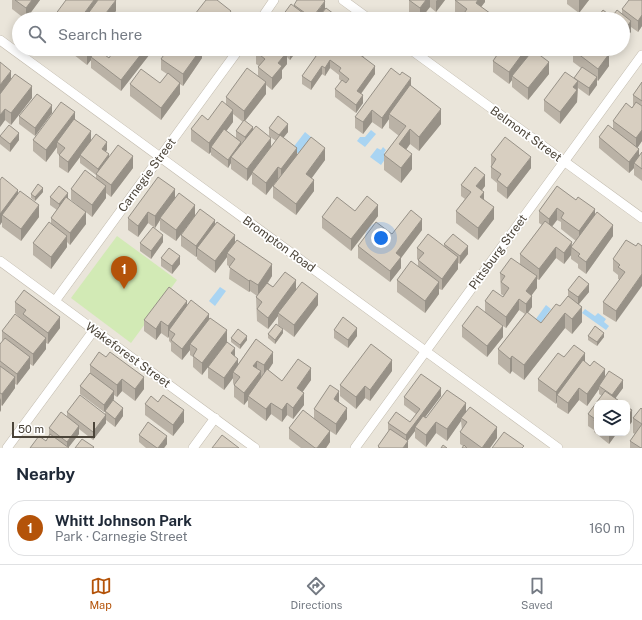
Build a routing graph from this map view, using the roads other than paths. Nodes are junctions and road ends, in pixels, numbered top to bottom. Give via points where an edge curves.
1 (274, 0) edge
2 (343, 0) edge
3 (266, 12) edge
4 (359, 12) edge
5 (0, 40) edge
6 (12, 49) edge
7 (642, 55) edge
8 (22, 56) edge
9 (234, 56) edge
10 (420, 56) edge
11 (160, 157) junction
12 (564, 162) junction
13 (642, 218) edge
14 (0, 261) edge
15 (55, 301) junction
16 (94, 330) junction
17 (426, 352) junction
18 (215, 418) junction
19 (7, 448) edge
20 (193, 448) edge
21 (255, 448) edge
22 (355, 448) edge
23 (558, 448) edge

1 - 3 street
2 - 4 street
5 - 6 street, Brompton Road
7 - 12 street, Pittsburg Street
8 - 11 street, Brompton Road
9 - 11 street, Carnegie Street
10 - 12 street, Belmont Street
11 - 15 street, Carnegie Street
11 - 17 street, Brompton Road
12 - 13 street, Belmont Street
12 - 17 street, Pittsburg Street
14 - 15 street, Wakeforest Street
15 - 16 street, Wakeforest Street
16 - 18 street, Wakeforest Street
16 - 19 street
17 - 22 street, Pittsburg Street
17 - 23 street, Brompton Road
18 - 20 street
18 - 21 street, Wakeforest Street

